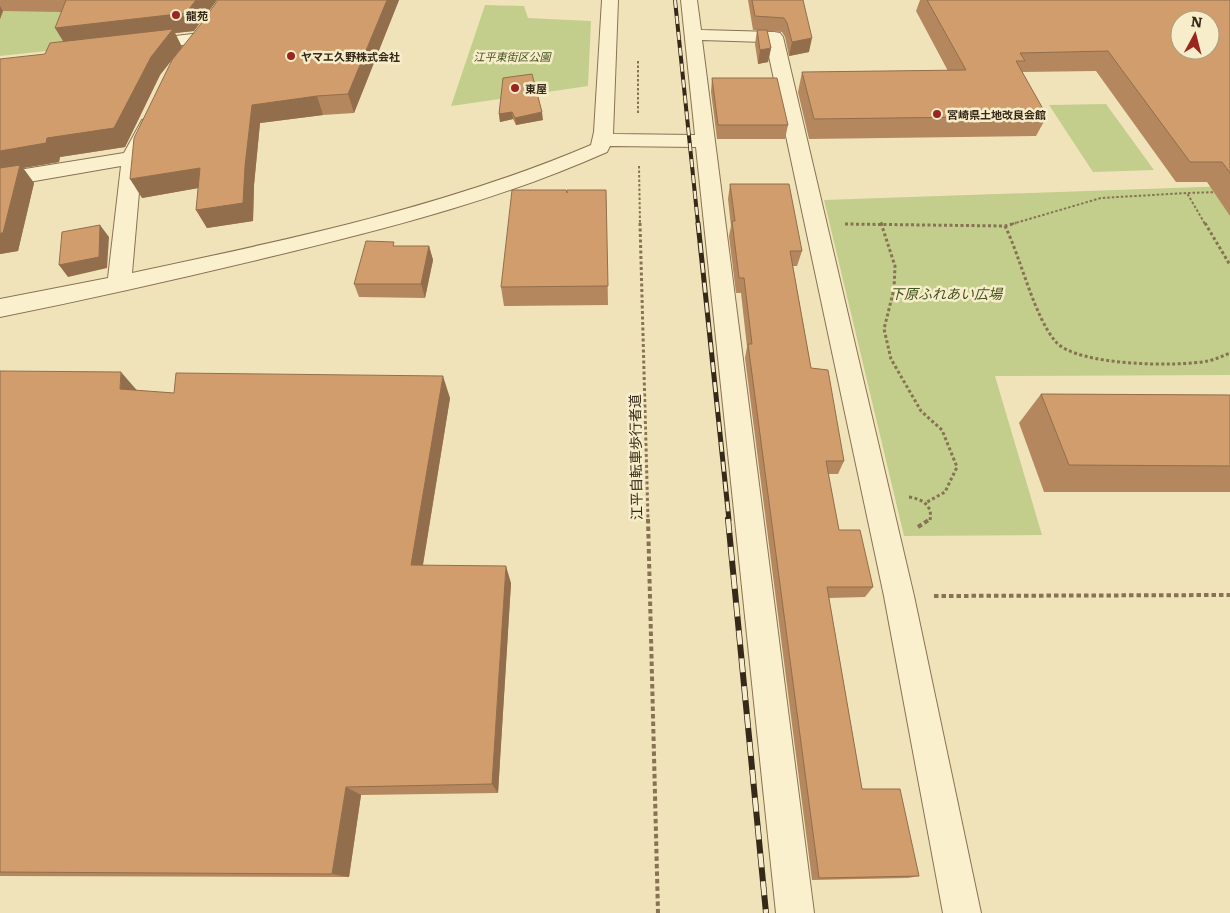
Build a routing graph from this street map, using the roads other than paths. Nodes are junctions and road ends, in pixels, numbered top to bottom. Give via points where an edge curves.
1 (610, 0) edge
2 (689, 0) edge
3 (694, 36) junction
4 (124, 47) edge
5 (183, 61) edge
6 (156, 109) edge
7 (602, 140) junction
8 (706, 141) junction
9 (132, 158) junction
10 (0, 180) edge
11 (119, 285) junction
12 (0, 308) edge
13 (795, 913) edge
14 (962, 913) edge

1 - 7 street
2 - 3 street
3 - 8 street
3 - 14 street via 774,37 898,596
4 - 5 street via 206,31
6 - 9 street
7 - 8 street
7 - 11 street via 600,148 575,160 388,222
8 - 13 street
9 - 10 street
9 - 11 street
11 - 12 street

